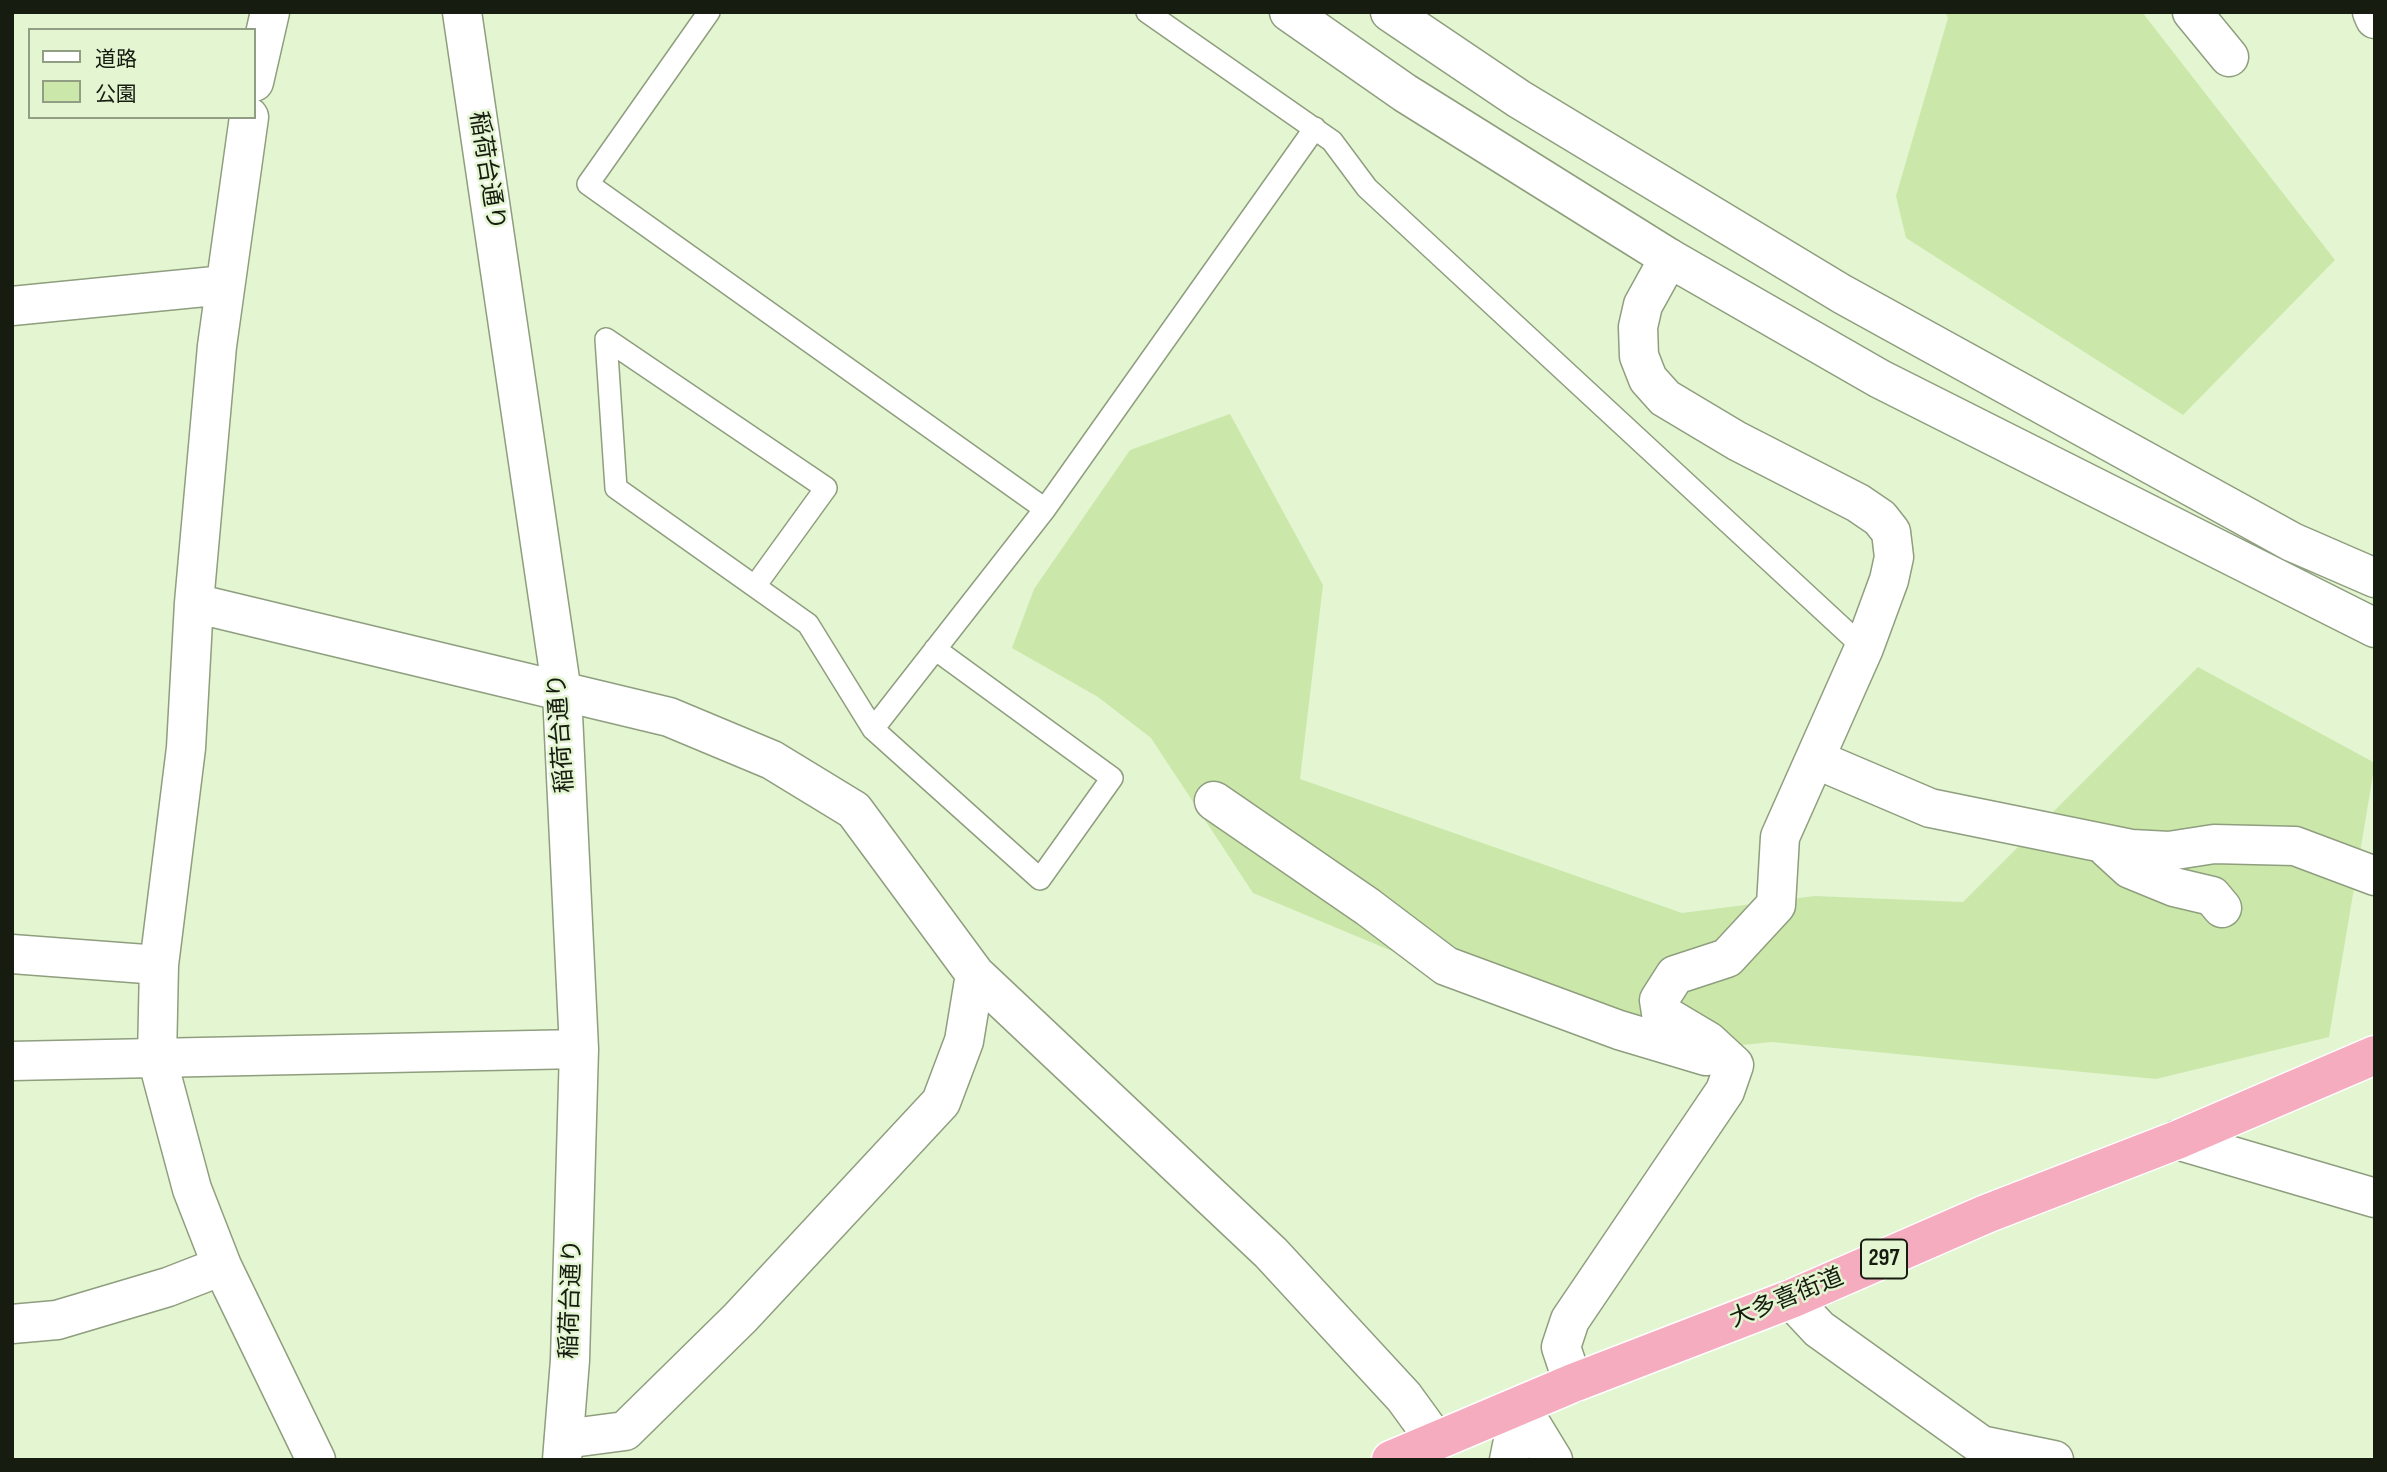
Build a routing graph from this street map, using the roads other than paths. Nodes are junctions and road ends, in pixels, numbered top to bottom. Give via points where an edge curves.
1 (270, 12) edge
2 (462, 12) edge
3 (709, 12) edge
4 (1147, 12) edge
5 (1289, 12) edge
6 (1390, 12) edge
7 (2192, 12) edge
8 (2372, 12) edge
9 (2375, 19) edge
10 (1454, 54) junction
11 (2229, 57) dead end
12 (256, 73) edge
13 (1422, 103) junction
14 (249, 119) edge
15 (1315, 128) junction
16 (1669, 258) junction
17 (225, 285) junction
18 (12, 306) edge
19 (1045, 509) junction
20 (2375, 578) edge
21 (755, 586) junction
22 (194, 603) junction
23 (2375, 628) edge
24 (1864, 648) junction
25 (935, 649) junction
26 (562, 693) junction
27 (873, 729) junction
28 (1815, 759) junction
29 (1214, 801) dead end
30 (2101, 841) junction
31 (2375, 876) edge
32 (2222, 908) dead end
33 (12, 954) edge
34 (159, 965) junction
35 (975, 974) junction
36 (579, 1049) junction
37 (2375, 1055) edge
38 (157, 1058) junction
39 (12, 1060) edge
40 (1734, 1065) junction
41 (2178, 1140) junction
42 (2375, 1198) edge
43 (222, 1266) junction
44 (1791, 1298) junction
45 (12, 1324) edge
46 (1573, 1383) junction
47 (1520, 1406) junction
48 (1436, 1441) junction
49 (564, 1449) edge
50 (316, 1460) edge
51 (1391, 1460) edge
52 (1509, 1460) edge
53 (1553, 1460) edge
54 (2053, 1460) edge

1 - 12 street
2 - 26 street, 稲荷台通り
3 - 19 lane via 589,184
4 - 15 lane
5 - 13 street
6 - 10 street
7 - 11 street
8 - 9 street
10 - 13 street
10 - 20 street via 1542,113 1842,294 2292,542
13 - 16 street
14 - 17 street
15 - 19 lane
15 - 24 lane via 1332,141 1367,188
16 - 23 street via 1880,379
16 - 24 street via 1643,305 1638,327 1639,356 1648,379 1665,398 1858,503 1891,532 1894,557 1889,580
17 - 18 street
17 - 22 street
19 - 25 lane
21 - 21 lane via 616,488 606,339 825,488
21 - 27 lane via 808,624
22 - 26 street
22 - 34 street via 186,748
24 - 28 street
25 - 27 lane
25 - 27 lane via 1112,778 1040,879
26 - 35 street via 669,717 772,760 854,810
26 - 36 street, 稲荷台通り
28 - 30 street via 1930,808
28 - 40 street via 1780,837 1776,905 1727,958 1675,975 1658,1000 1661,1013 1708,1041
29 - 40 street via 1446,966 1619,1030
30 - 31 street via 2132,849 2169,850 2214,844 2295,846
30 - 32 street via 2130,869 2212,896
33 - 34 street
34 - 38 street
35 - 48 street via 1271,1253 1404,1397
35 - 49 street via 964,1041 942,1102 740,1318 625,1431
36 - 38 street
36 - 49 street, 稲荷台通り
37 - 41 highway, 大多喜街道 / 297
38 - 39 street
38 - 43 street via 192,1189
40 - 46 street via 1725,1091 1570,1320 1561,1347
41 - 42 street
41 - 44 highway, 大多喜街道 / 297 via 1986,1214
43 - 45 street via 57,1320
43 - 50 street
44 - 46 highway, 大多喜街道 / 297
44 - 54 street via 1819,1329 1981,1445
46 - 47 highway, 大多喜街道 / 297
47 - 48 highway, 大多喜街道 / 297
47 - 52 street
47 - 53 street
48 - 51 highway, 大多喜街道 / 297

